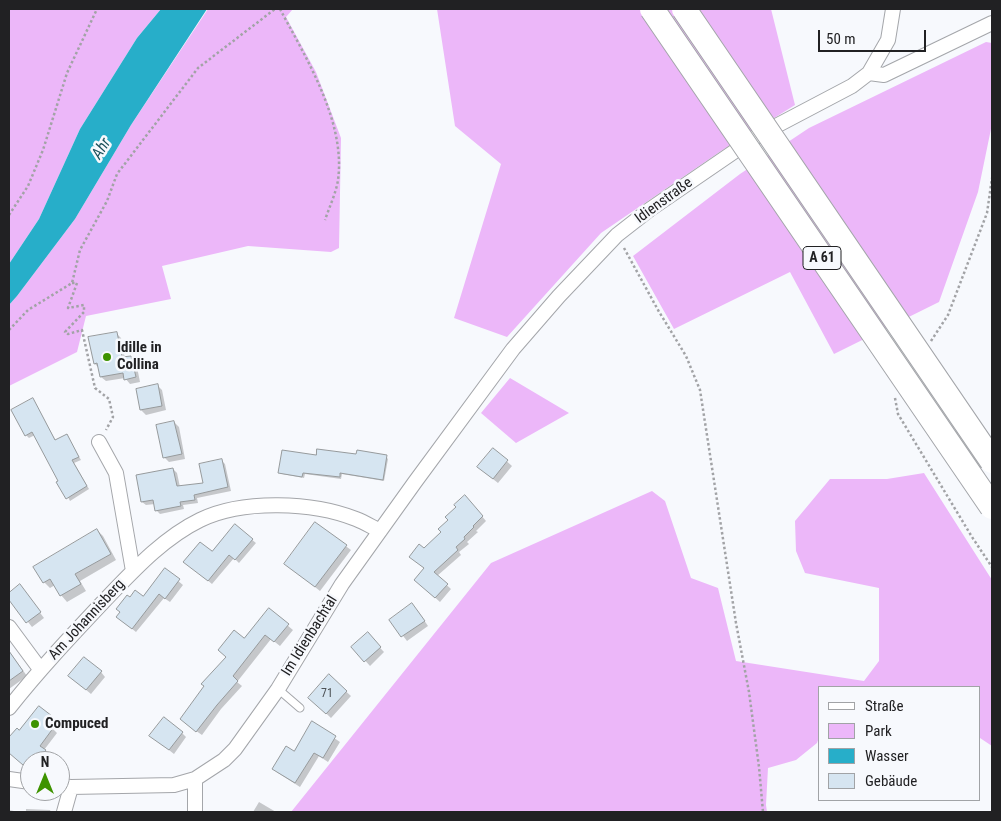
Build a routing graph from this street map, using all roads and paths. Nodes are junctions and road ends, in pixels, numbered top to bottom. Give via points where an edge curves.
1 (97, 9) edge
2 (275, 9) edge
3 (280, 9) edge
4 (652, 9) edge
5 (684, 9) edge
6 (893, 9) edge
7 (992, 23) edge
8 (870, 73) junction
9 (9, 215) edge
10 (325, 220) dead end
11 (617, 235) junction
12 (72, 283) junction
13 (9, 330) edge
14 (99, 442) joint
15 (992, 461) edge
16 (415, 482) joint
17 (992, 507) edge
18 (380, 531) junction
19 (133, 571) junction
20 (9, 627) edge
21 (40, 669) junction
22 (278, 689) junction
23 (9, 708) edge
24 (300, 708) dead end
25 (195, 779) junction
26 (70, 787) edge
27 (195, 812) edge
28 (763, 812) edge

1 - 9 path via 67,73 28,186
2 - 12 path via 198,68 117,174 107,201 80,250
3 - 10 path via 315,73 338,138 338,181
4 - 17 highway, A 61, bridge
5 - 15 highway, A 61, bridge
6 - 8 street via 888,40
7 - 8 street, Idienstraße via 884,75
8 - 11 street, Idienstraße via 852,86 757,136
11 - 16 street, Idienstraße via 513,349
11 - 28 path via 686,356 700,390 749,692
12 - 13 path via 28,310
12 - 14 path via 77,283 68,308 84,305 84,312 65,332 82,330 95,388 109,399 113,417
14 - 19 street, Am Johannisberg via 116,472
16 - 18 street, Im Idienbachtal
18 - 19 street, Am Johannisberg via 357,519 326,510 284,506 240,508 201,519 172,537
18 - 22 street, Im Idienbachtal via 342,584
19 - 21 street, Am Johannisberg
20 - 21 street, Am Johannisberg
21 - 23 street, Am Johannisberg
22 - 24 lane
22 - 25 street, Im Idienbachtal via 235,749
25 - 26 street, Im Idienbachtal via 174,785
25 - 27 street

